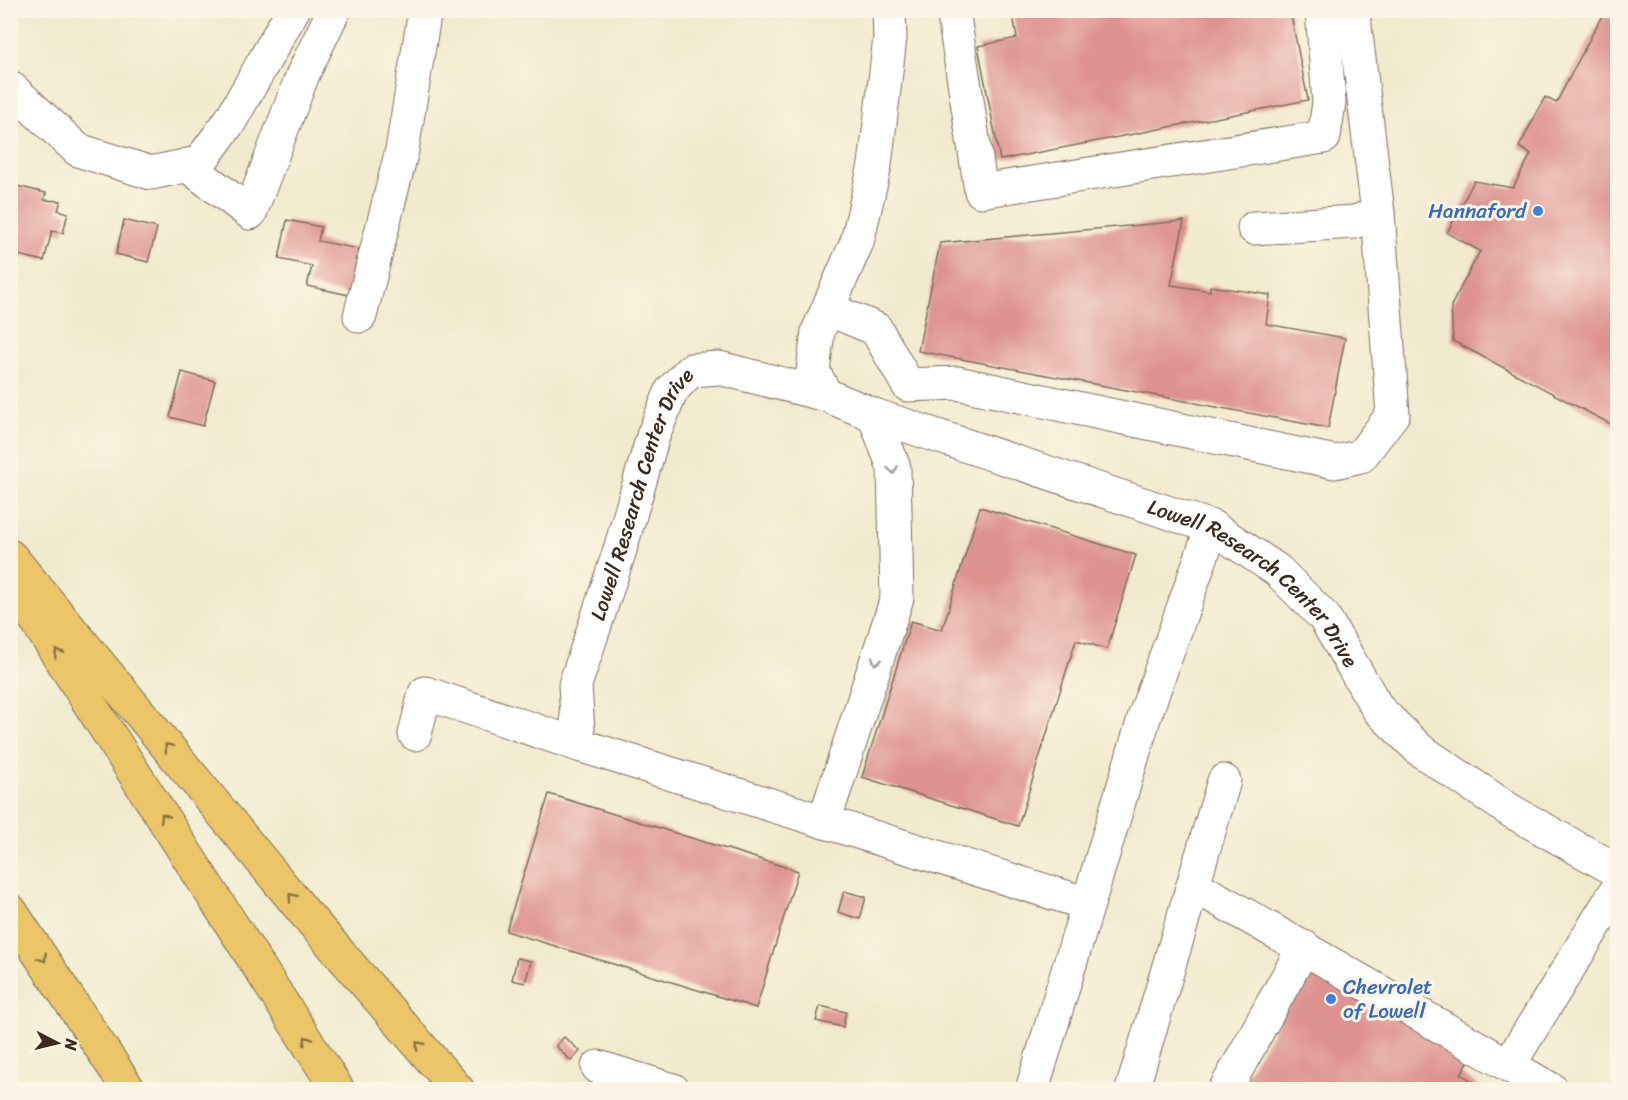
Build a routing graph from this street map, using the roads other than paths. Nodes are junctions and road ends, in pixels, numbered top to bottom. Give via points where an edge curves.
1 (293, 10) edge
2 (334, 10) edge
3 (425, 10) edge
4 (889, 10) edge
5 (953, 10) edge
6 (1322, 10) edge
7 (1353, 10) edge
8 (10, 87) edge
9 (187, 165) junction
10 (1378, 213) junction
11 (1254, 228) dead end
12 (828, 309) junction
13 (360, 316) dead end
14 (826, 395) junction
15 (873, 415) junction
16 (1212, 527) junction
17 (10, 556) edge
18 (10, 581) edge
19 (416, 734) dead end
20 (579, 745) junction
21 (1224, 781) dead end
22 (824, 822) junction
23 (1617, 871) edge
24 (1193, 885) junction
25 (1617, 888) edge
26 (1088, 904) junction
27 (10, 909) edge
28 (1304, 947) junction
29 (1510, 1063) junction
30 (597, 1067) dead end
31 (129, 1089) edge
32 (338, 1089) edge
33 (458, 1089) edge
34 (673, 1089) edge
35 (1032, 1089) edge
36 (1132, 1089) edge
37 (1225, 1089) edge
38 (1552, 1089) edge

1 - 9 street via 230,121 199,163
2 - 9 street via 303,74 250,213
3 - 13 street via 402,150
4 - 12 street via 890,38 875,165 857,242
5 - 6 street via 981,190 1324,137 1329,102
7 - 10 street
8 - 9 street via 78,150 151,173
10 - 11 street via 1355,222
10 - 12 street via 1393,414 1360,456 1335,462 957,383 908,385 876,329
12 - 14 street via 818,331 813,371
14 - 15 street, Lowell Research Center Drive
14 - 20 street, Lowell Research Center Drive via 719,368 691,370 672,390 653,436 575,685
15 - 16 street, Lowell Research Center Drive
15 -> 22 street via 894,468 897,598
16 - 23 street, Lowell Research Center Drive via 1278,570 1324,617 1378,709 1420,750 1511,811
16 - 26 street via 1145,715
33 -> 17 highway via 303,911
32 -> 18 highway
19 - 20 street via 425,693
20 - 22 street
21 - 24 street
22 - 26 street
24 - 28 street
24 - 36 street
25 - 29 street
26 - 35 street
27 -> 31 highway
28 - 29 street
28 - 37 street
29 - 38 street
30 - 34 street

